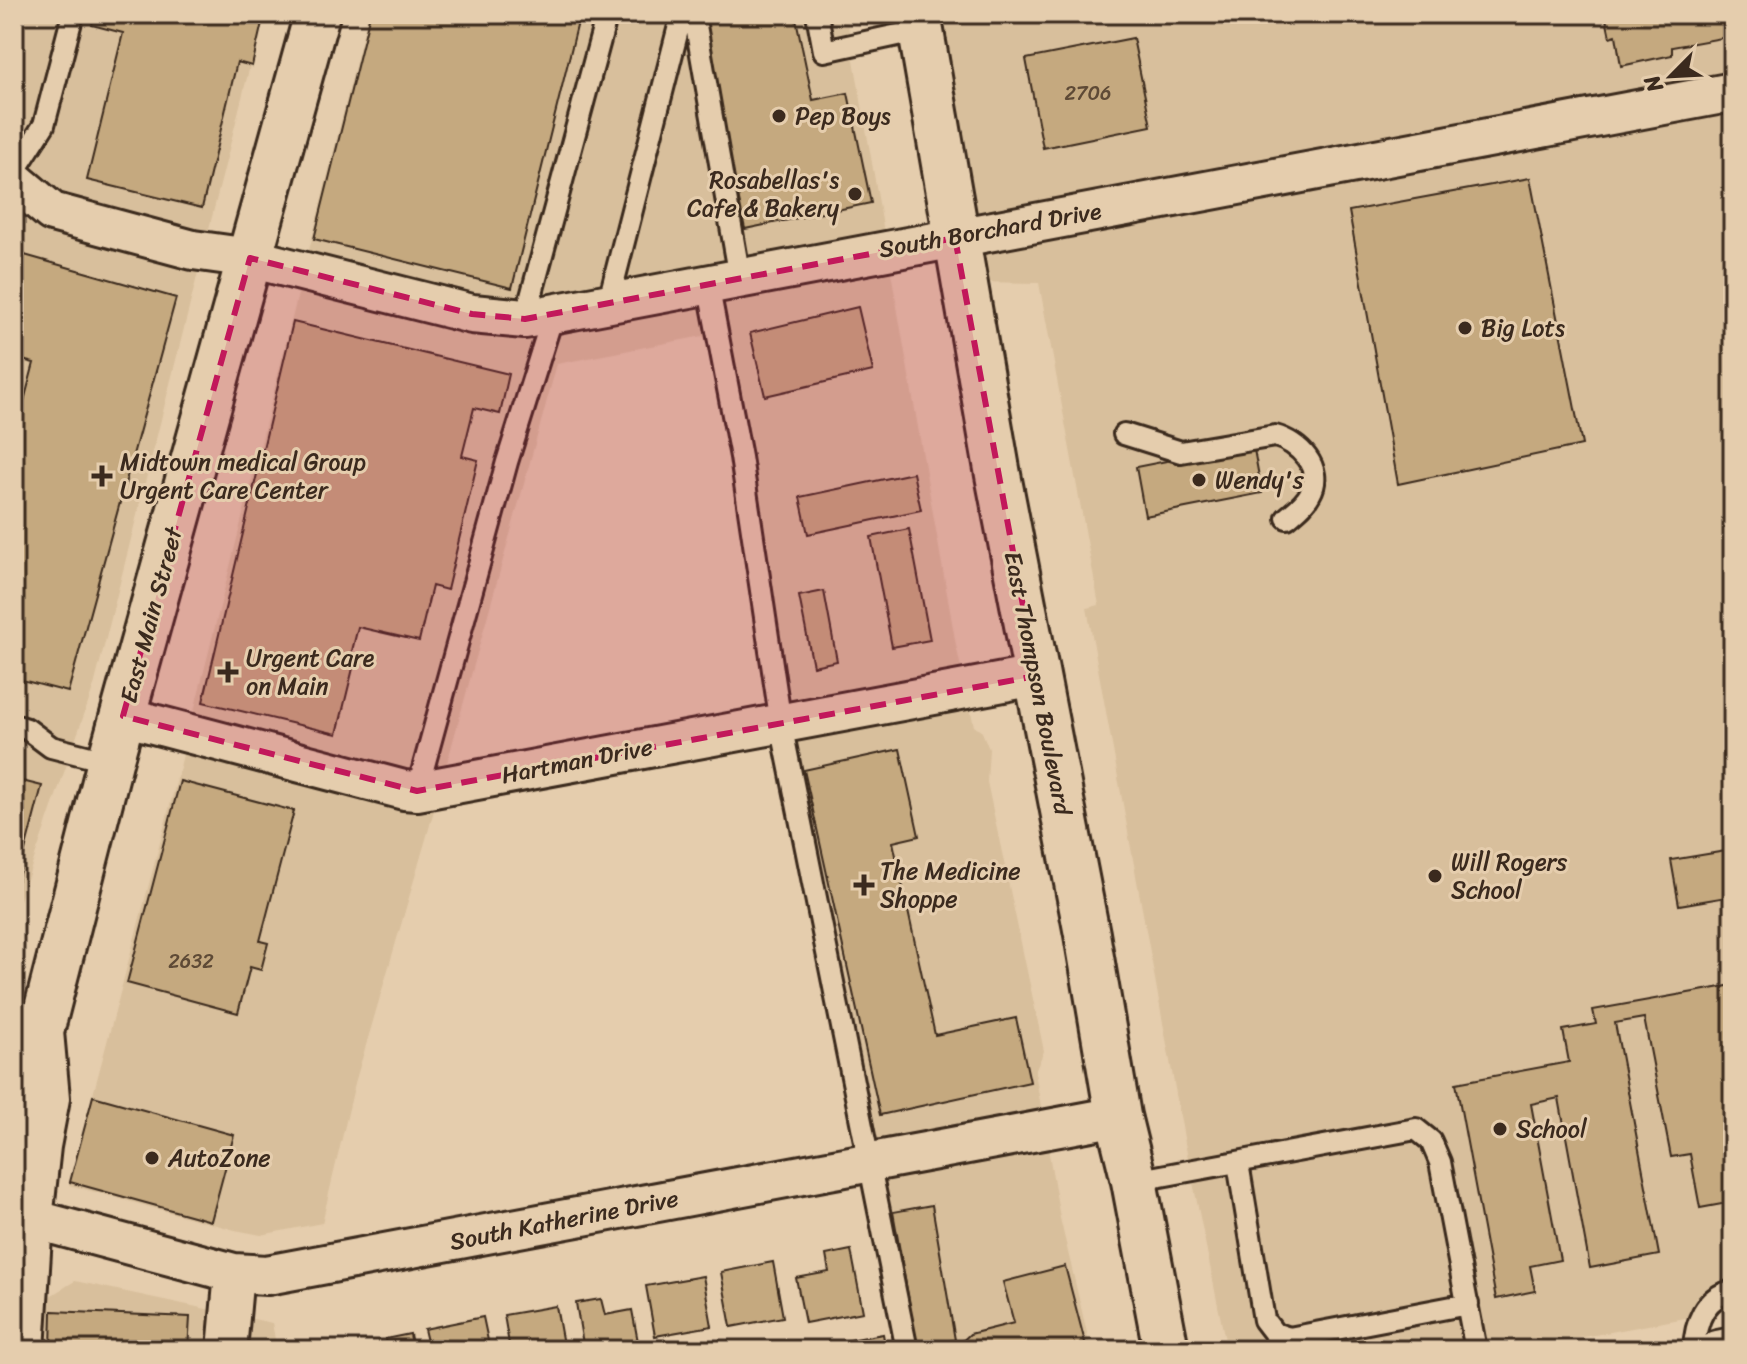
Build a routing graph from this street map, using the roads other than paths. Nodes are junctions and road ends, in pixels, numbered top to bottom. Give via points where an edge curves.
1 (73, 14) edge
2 (317, 14) edge
3 (607, 14) edge
4 (682, 14) edge
5 (694, 14) edge
6 (817, 14) edge
7 (919, 22) edge
8 (1733, 92) edge
9 (14, 172) edge
10 (14, 180) edge
11 (955, 238) junction
12 (250, 258) junction
13 (724, 281) junction
14 (608, 304) junction
15 (539, 317) junction
16 (1124, 434) dead end
17 (1287, 518) dead end
18 (1036, 676) junction
19 (123, 716) junction
20 (781, 724) junction
21 (20, 727) edge
22 (110, 762) junction
23 (417, 791) junction
24 (23, 1056) edge
25 (1118, 1116) junction
26 (871, 1163) junction
27 (1238, 1163) junction
28 (1134, 1181) junction
29 (22, 1216) edge
30 (234, 1273) junction
31 (1733, 1291) edge
32 (1468, 1304) junction
33 (1733, 1347) edge
34 (22, 1350) edge
35 (227, 1350) edge
36 (907, 1350) edge
37 (1166, 1350) edge
38 (1476, 1350) edge
39 (1694, 1350) edge
40 (1718, 1350) edge

1 - 9 lane via 44,125
2 - 12 main road, East Main Street
3 - 15 lane
4 - 14 lane
5 - 13 lane
6 - 7 lane via 824,51
7 - 11 main road, East Thompson Boulevard
8 - 11 street, South Borchard Drive
10 - 12 street, South Borchard Drive via 52,212 193,250
11 - 13 street, South Borchard Drive
11 - 18 main road, East Thompson Boulevard
12 - 15 street, South Borchard Drive via 472,314
12 - 19 main road, East Main Street
13 - 14 street, South Borchard Drive
13 - 20 lane via 741,457
14 - 15 street, South Borchard Drive
15 - 23 lane via 507,462
16 - 17 lane via 1181,452 1275,436 1287,440 1301,450 1314,476 1312,493
18 - 20 street, Hartman Drive
18 - 25 main road, East Thompson Boulevard
19 - 22 main road, East Main Street
19 - 23 street, Hartman Drive
20 - 23 street, Hartman Drive
20 - 26 lane
21 - 22 lane via 51,747
22 - 24 main road, East Main Street
24 - 29 main road, East Main Street via 47,1098
25 - 26 street, South Katherine Drive
25 - 28 main road, East Thompson Boulevard
26 - 30 street, South Katherine Drive via 267,1275
26 - 36 lane
27 - 28 lane
27 - 32 lane via 1416,1129 1431,1141 1440,1162
27 - 32 lane via 1264,1320 1274,1333 1289,1338
28 - 37 main road, East Thompson Boulevard
29 - 30 street, South Katherine Drive
29 - 34 main road, East Main Street via 28,1282
30 - 35 street
31 - 39 lane via 1708,1303 1695,1331
32 - 38 lane
33 - 40 street

